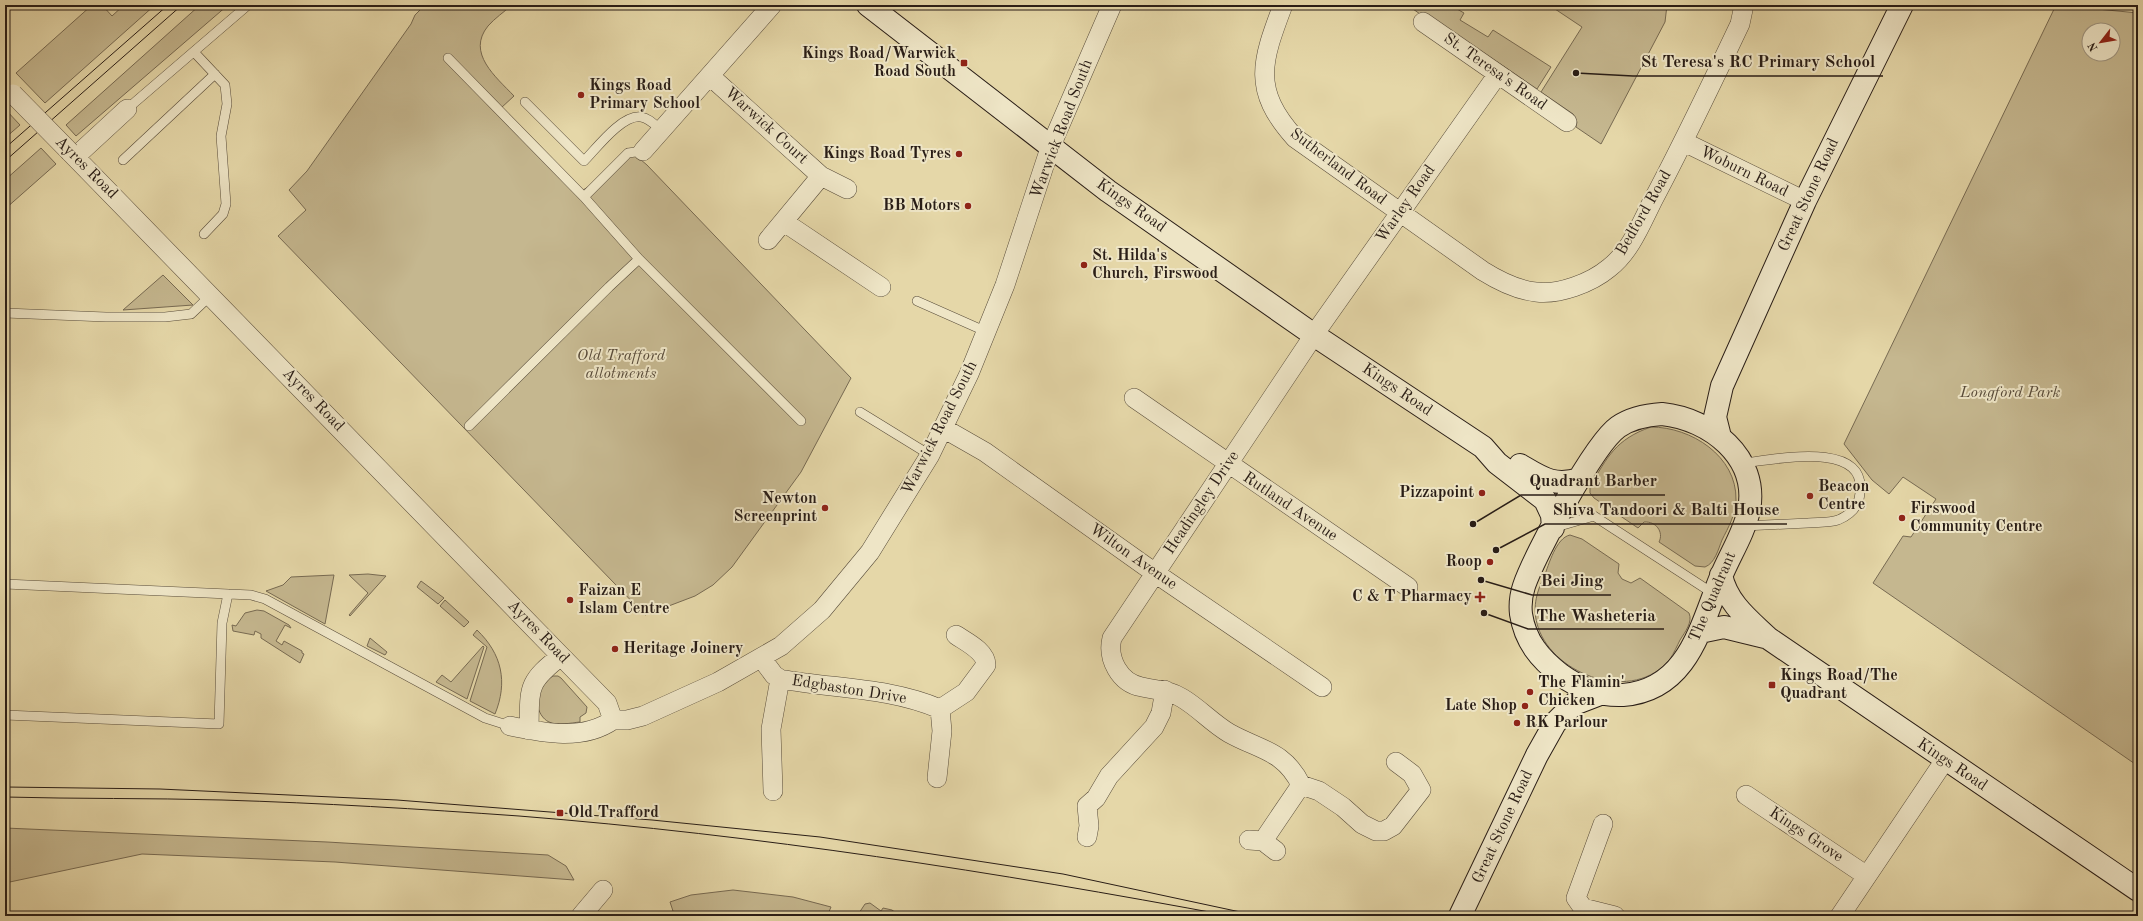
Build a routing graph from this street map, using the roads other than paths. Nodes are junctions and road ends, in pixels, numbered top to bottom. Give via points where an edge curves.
1 (248, 5) edge
2 (772, 5) edge
3 (868, 5) edge
4 (1112, 5) edge
5 (1283, 5) edge
6 (1744, 5) edge
7 (1902, 5) edge
8 (1423, 22) dead end
9 (194, 52) junction
10 (448, 58) dead end
11 (215, 74) junction
12 (1498, 74) junction
13 (710, 76) junction
14 (9, 90) edge
15 (525, 102) dead end
16 (127, 109) joint
17 (1567, 122) dead end
18 (661, 130) junction
19 (1684, 142) junction
20 (1050, 148) junction
21 (643, 151) joint
22 (72, 154) junction
23 (123, 160) dead end
24 (821, 176) junction
25 (847, 189) dead end
26 (584, 197) junction
27 (1805, 201) junction
28 (1400, 212) junction
29 (784, 222) junction
30 (204, 234) dead end
31 (768, 240) dead end
32 (639, 259) junction
33 (884, 289) dead end
34 (211, 295) junction
35 (917, 301) dead end
36 (5, 313) edge
37 (987, 332) junction
38 (1314, 335) junction
39 (1722, 386) junction
40 (1134, 398) dead end
41 (860, 412) dead end
42 (1678, 416) junction
43 (801, 421) dead end
44 (468, 426) dead end
45 (943, 428) junction
46 (1720, 437) junction
47 (1483, 447) junction
48 (930, 455) junction
49 (1743, 463) junction
50 (1228, 464) junction
51 (1580, 479) junction
52 (1744, 526) junction
53 (1553, 528) junction
54 (1155, 573) junction
55 (5, 584) edge
56 (1718, 584) junction
57 (1408, 587) dead end
58 (228, 594) junction
59 (1700, 632) junction
60 (956, 635) dead end
61 (1768, 638) junction
62 (561, 656) junction
63 (762, 659) junction
64 (1553, 669) junction
65 (780, 679) junction
66 (1322, 687) dead end
67 (1165, 690) junction
68 (1600, 694) junction
69 (940, 709) junction
70 (5, 715) edge
71 (613, 720) junction
72 (510, 726) joint
73 (529, 730) junction
74 (1547, 738) junction
75 (1945, 760) junction
76 (1396, 762) dead end
77 (937, 778) dead end
78 (1301, 785) junction
79 (773, 791) dead end
80 (1746, 795) dead end
81 (1604, 824) dead end
82 (1087, 837) dead end
83 (1262, 844) dead end
84 (1867, 876) junction
85 (603, 890) dead end
86 (2138, 890) edge
87 (581, 916) edge
88 (1460, 916) edge
89 (1615, 916) edge
90 (1840, 916) edge

1 - 9 lane
2 - 13 street, Warwick Court
3 - 20 street, Kings Road
4 - 20 street, Warwick Road South
5 - 28 street, Sutherland Road via 1270,41 1264,71 1266,91 1280,122 1294,138
6 - 19 street, Bedford Road via 1740,24
7 - 27 street, Great Stone Road
8 - 12 street, St. Teresa's Road
9 - 11 lane
9 - 16 lane
10 - 26 lane
11 - 23 lane
11 - 30 lane via 225,85 227,104 221,136 226,204 223,214
12 - 17 street, St. Teresa's Road
12 - 28 street, Warley Road
13 - 18 street, Warwick Court
13 - 24 street, Warwick Court
14 - 22 street, Ayres Road, bridge
15 - 18 lane via 584,161 631,117 649,120
16 - 22 street
18 - 21 street, Warwick Court
19 - 27 street, Woburn Road
19 - 28 street, Bedford Road via 1626,251 1610,268 1595,278 1556,291 1537,292 1500,281
20 - 37 street, Warwick Road South
20 - 38 street, Kings Road
21 - 26 lane via 628,153
22 - 34 street, Ayres Road
24 - 25 street, Warwick Court
24 - 29 street, Warwick Court
26 - 32 lane
27 - 39 street, Great Stone Road
28 - 38 street, Warley Road
29 - 31 street, Warwick Court
29 - 33 street
32 - 43 lane
32 - 44 lane
34 - 36 lane via 191,314 165,317
34 - 62 street, Ayres Road
35 - 37 lane
37 - 45 street, Warwick Road South
38 - 47 street, Kings Road
38 - 50 street, Headingley Drive
39 - 42 street, Great Stone Road via 1701,406
39 - 46 street, Great Stone Road via 1715,417
40 - 50 street, Rutland Avenue
41 - 48 lane
42 - 46 street, The Quadrant via 1695,422
42 - 51 street, The Quadrant via 1646,415 1617,428 1606,438
45 - 48 street, Warwick Road South
45 - 54 street, Wilton Avenue via 985,452
46 - 49 street, The Quadrant
47 - 51 street, Kings Road via 1501,454 1545,479 1555,482
47 - 53 street, Kings Road via 1497,463 1545,500 1552,515
48 - 63 street, Warwick Road South via 870,552 843,586 802,629
49 - 52 street, The Quadrant via 1750,492 1749,510
49 - 52 lane via 1820,456 1836,459 1849,465 1854,471 1858,477 1860,490 1854,510 1837,520
50 - 54 street, Headingley Drive
50 - 57 street, Rutland Avenue
51 - 53 street, The Quadrant
52 - 56 street, The Quadrant
53 - 56 lane via 1594,516
53 - 64 street, The Quadrant via 1529,575 1521,601 1521,613 1527,637 1542,659
54 - 66 street, Wilton Avenue
54 - 67 street, Headingley Drive via 1112,638 1110,655 1113,665 1130,682 1140,687
55 - 58 lane
56 - 59 street, The Quadrant
56 - 61 street, Kings Road via 1724,586 1734,604
58 - 70 lane via 222,623 219,724
58 - 72 lane via 265,599 485,718
59 - 61 street, Kings Road via 1724,627
59 - 68 street, The Quadrant via 1680,666 1663,682 1644,692
60 - 69 street via 982,654 986,665 966,692
61 - 75 street, Kings Road
62 - 71 street, Ayres Road via 607,703
62 - 73 street via 541,672 531,687
63 - 65 street, Edgbaston Drive
63 - 71 street, Warwick Road South via 643,716
64 - 68 street, The Quadrant via 1574,684
64 - 74 street, Great Stone Road via 1559,681 1560,695
65 - 69 street, Edgbaston Drive via 885,692
65 - 79 street, Edgbaston Drive via 771,729
67 - 78 street, Headingley Drive via 1183,699 1229,733 1269,750 1294,771
67 - 82 street via 1161,712 1154,727 1109,776 1096,798 1087,806
68 - 74 street, Great Stone Road via 1581,700 1566,710 1554,723
69 - 77 street via 942,731
71 - 73 street via 602,728 568,734
72 - 73 street
74 - 88 street, Great Stone Road
75 - 84 street
75 - 86 street, Kings Road
76 - 78 street via 1412,774 1421,790 1393,826 1384,831 1376,831 1362,824 1319,791
78 - 83 street
80 - 84 street, Kings Grove
81 - 89 street via 1576,898 1583,908
84 - 90 street
85 - 87 street

